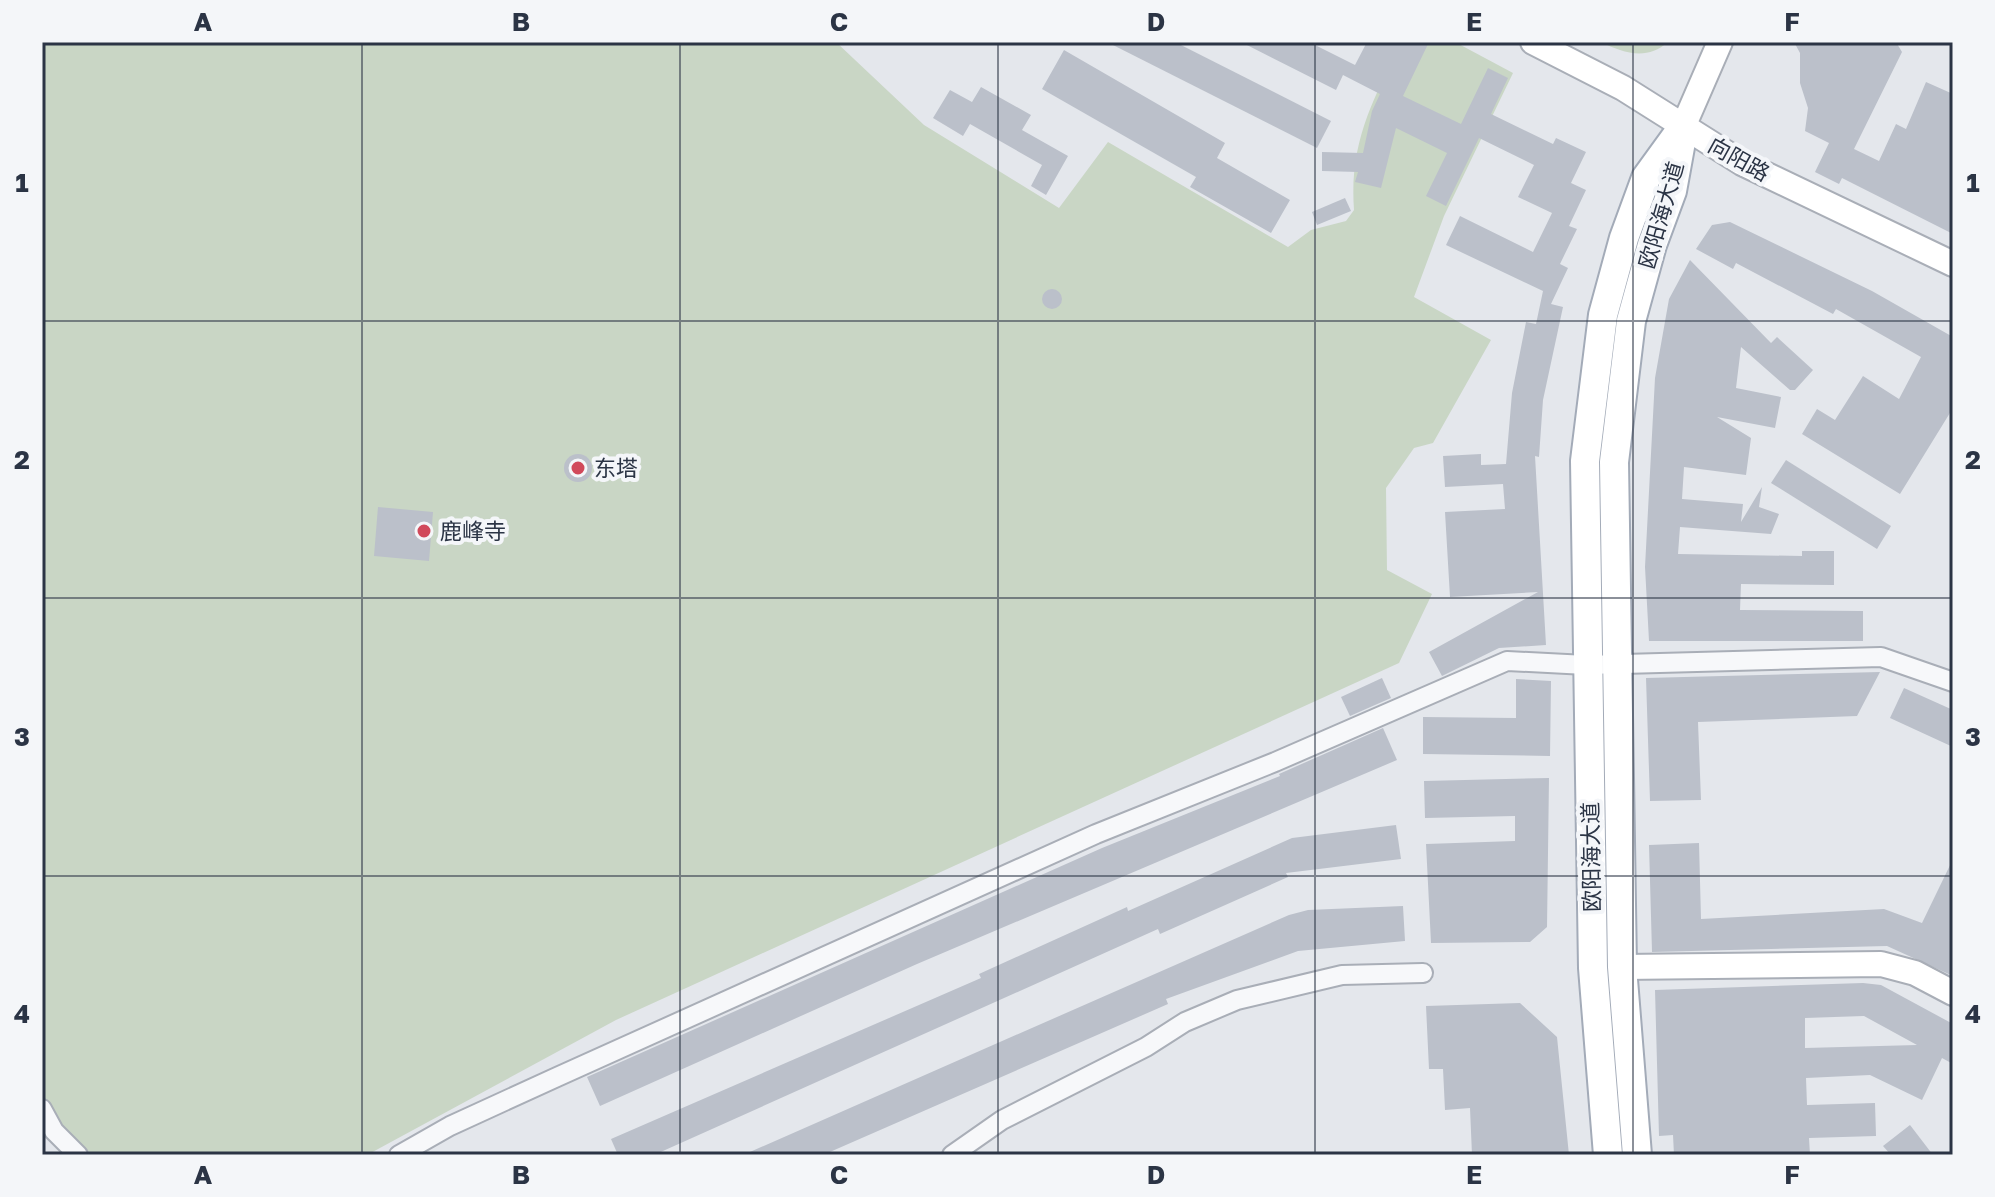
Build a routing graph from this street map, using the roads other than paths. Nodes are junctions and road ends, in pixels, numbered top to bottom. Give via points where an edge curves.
1 (1533, 42) edge
2 (1720, 42) edge
3 (1683, 127) junction
4 (1953, 264) edge
5 (1615, 664) junction
6 (1586, 665) junction
7 (1953, 682) edge
8 (1622, 967) junction
9 (1423, 973) dead end
10 (1953, 993) edge
11 (42, 1109) edge
12 (78, 1155) edge
13 (399, 1155) edge
14 (952, 1155) edge
15 (1608, 1155) edge
16 (1637, 1155) edge

1 - 3 main road, 向阳路 via 1623,88
2 - 3 main road
3 - 4 main road, 向阳路 via 1742,163
3 - 5 main road, 欧阳海大道 via 1672,191 1631,321 1621,390 1614,462
3 - 6 main road, 欧阳海大道 via 1646,178 1603,315 1585,461
5 - 6 street
5 - 7 street via 1881,657
5 - 8 main road, 欧阳海大道
6 - 13 street via 1507,661 1096,834 450,1126
6 - 15 main road, 欧阳海大道 via 1593,968
8 - 10 main road via 1881,964 1915,973
8 - 16 main road, 欧阳海大道
9 - 14 street via 1342,975 1237,1000 1185,1022 1002,1120
11 - 12 street via 54,1131

